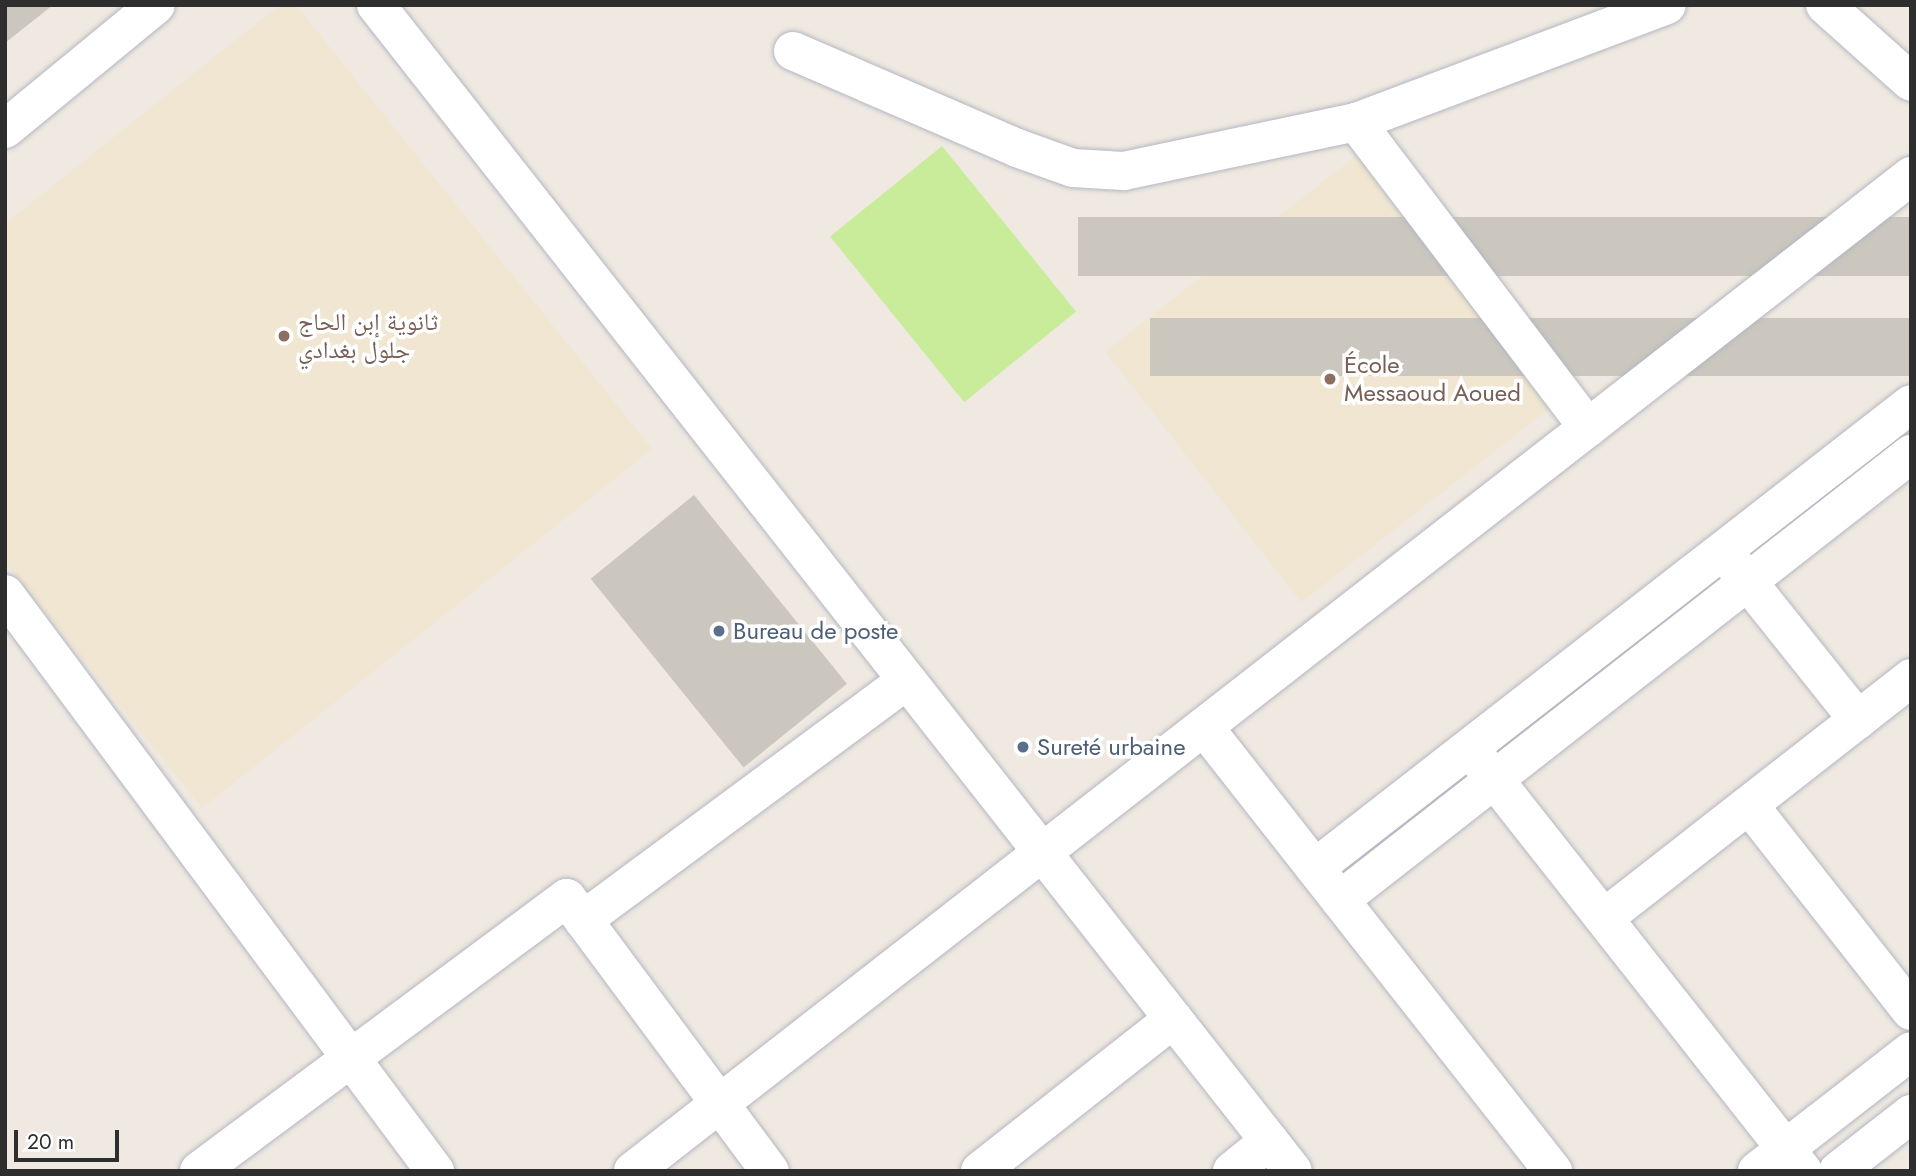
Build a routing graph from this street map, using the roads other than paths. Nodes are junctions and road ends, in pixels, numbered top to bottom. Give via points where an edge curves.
1 (156, 5) edge
2 (376, 5) edge
3 (1667, 5) edge
4 (1825, 5) edge
5 (793, 51) dead end
6 (1911, 82) edge
7 (1356, 122) junction
8 (5, 129) edge
9 (1911, 176) edge
10 (1911, 404) edge
11 (1588, 428) junction
12 (1911, 454) edge
13 (1722, 550) junction
14 (1748, 581) junction
15 (5, 594) edge
16 (1911, 678) edge
17 (907, 680) junction
18 (1858, 720) junction
19 (1204, 727) junction
20 (1469, 748) junction
21 (1495, 779) junction
22 (1749, 805) junction
23 (1042, 852) junction
24 (1315, 868) junction
25 (1340, 900) junction
26 (1604, 918) junction
27 (583, 920) junction
28 (1911, 1011) edge
29 (1173, 1019) junction
30 (1911, 1051) edge
31 (351, 1058) junction
32 (720, 1103) junction
33 (1911, 1114) edge
34 (1269, 1141) junction
35 (1782, 1163) edge
36 (199, 1171) edge
37 (435, 1171) edge
38 (633, 1171) edge
39 (770, 1171) edge
40 (980, 1171) edge
41 (1232, 1171) edge
42 (1293, 1171) edge
43 (1553, 1171) edge
44 (1838, 1171) edge

1 - 8 street
2 - 17 street
3 - 7 street
4 - 6 street
5 - 7 street via 1073,168 1124,171
7 - 11 street
9 - 11 street
10 - 13 street
11 - 19 street
12 - 14 street
13 - 14 street
13 - 20 street
14 - 18 street
14 - 21 street
15 - 31 street
16 - 18 street
17 - 23 street
17 - 27 street
18 - 22 street
19 - 23 street
19 - 24 street
20 - 21 street
20 - 24 street
21 - 25 street
21 - 26 street
22 - 26 street
22 - 28 street
23 - 29 street
23 - 32 street
24 - 25 street
25 - 43 street
26 - 35 street
27 - 31 street via 567,898
27 - 32 street
29 - 34 street
29 - 40 street
30 - 35 street
31 - 36 street
31 - 37 street
32 - 38 street
32 - 39 street
33 - 44 street
34 - 41 street
34 - 42 street

